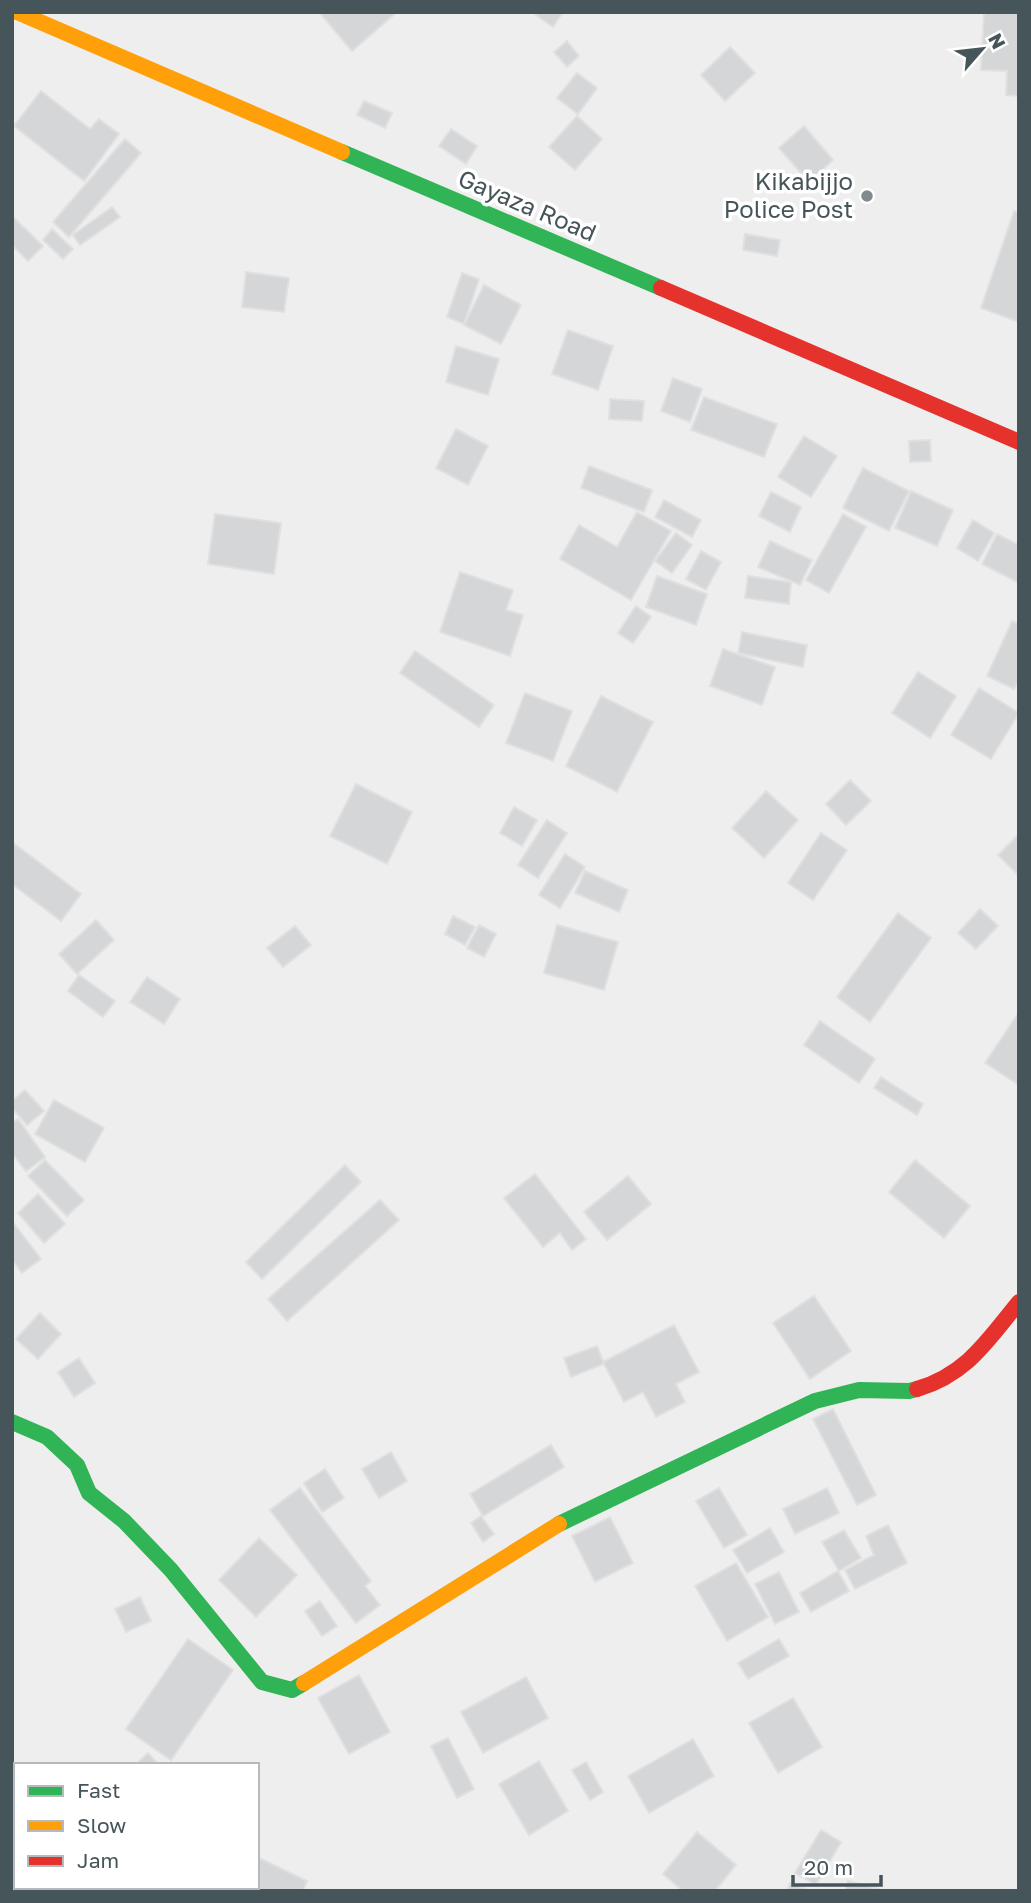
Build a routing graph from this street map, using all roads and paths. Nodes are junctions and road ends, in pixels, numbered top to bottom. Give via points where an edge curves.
1 (17, 12) edge
2 (1019, 442) edge
3 (1019, 1301) edge
4 (12, 1422) edge

1 - 2 street, Gayaza Road
3 - 4 street via 969,1362 940,1382 909,1391 859,1390 815,1401 552,1528 292,1690 262,1682 171,1570 124,1521 89,1493 77,1465 47,1437

